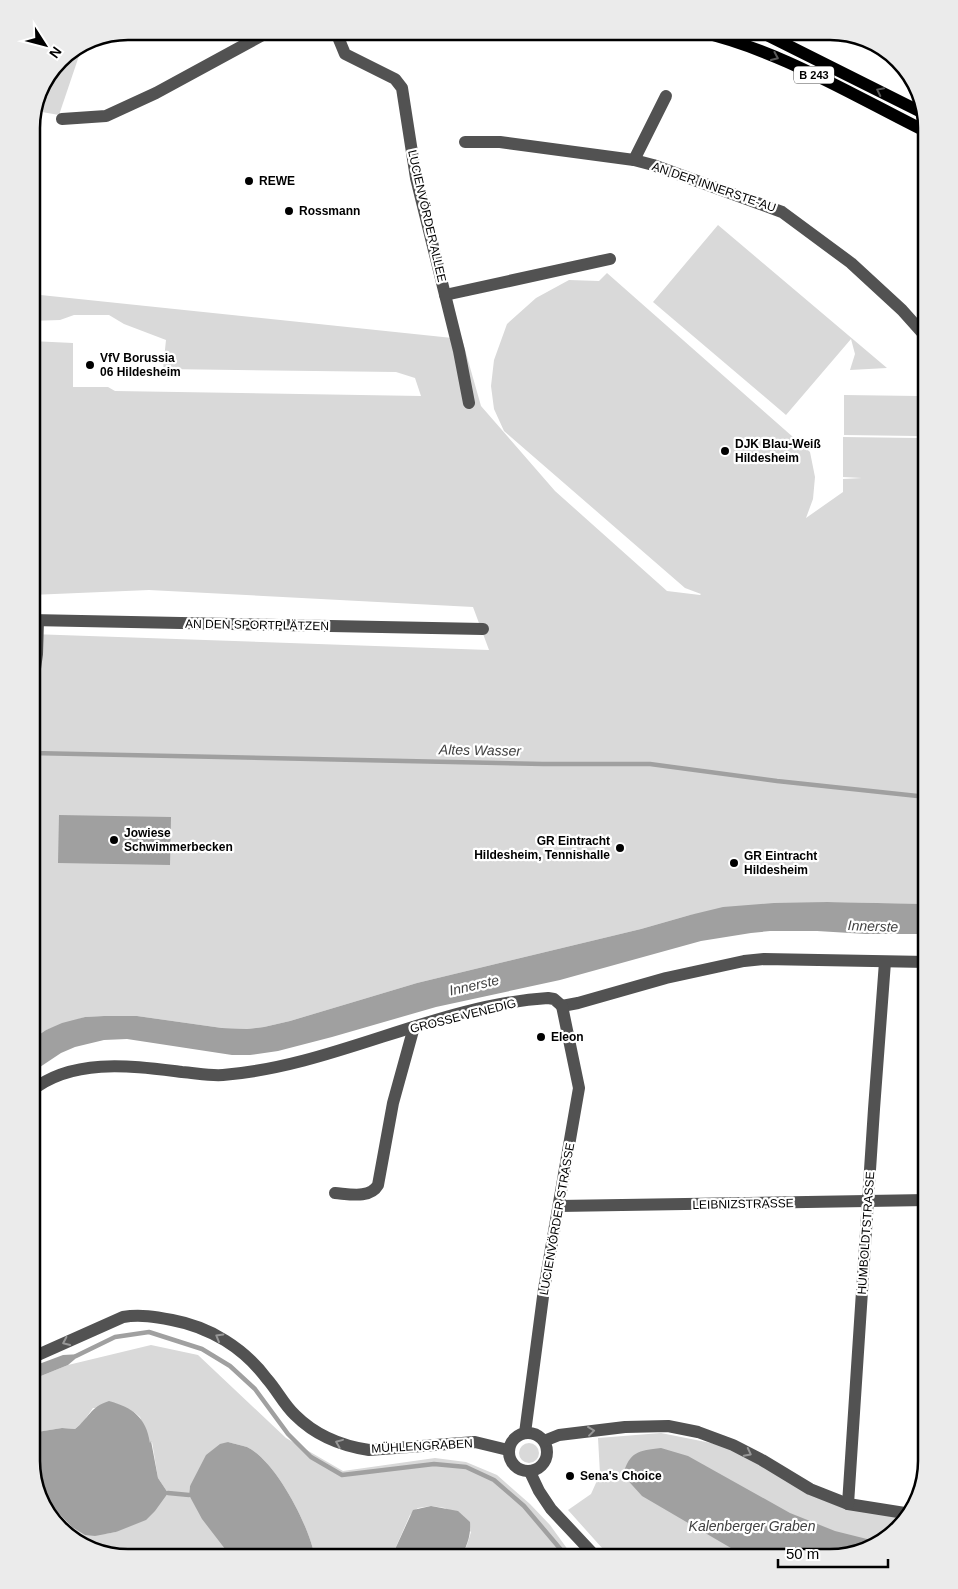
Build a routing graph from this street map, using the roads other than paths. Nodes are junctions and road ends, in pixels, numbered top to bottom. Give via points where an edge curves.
1 (253, 40) edge
2 (339, 40) edge
3 (732, 40) edge
4 (774, 40) edge
5 (666, 96) dead end
6 (916, 109) edge
7 (62, 119) dead end
8 (918, 127) edge
9 (465, 142) dead end
10 (634, 160) junction
11 (610, 259) dead end
12 (446, 295) junction
13 (918, 328) edge
14 (469, 403) dead end
15 (40, 620) edge
16 (483, 629) dead end
17 (885, 962) junction
18 (918, 962) edge
19 (562, 1006) junction
20 (414, 1027) junction
21 (40, 1085) edge
22 (335, 1193) dead end
23 (918, 1200) edge
24 (869, 1202) junction
25 (559, 1206) junction
26 (40, 1354) edge
27 (525, 1433) junction
28 (544, 1441) junction
29 (508, 1450) junction
30 (530, 1472) junction
31 (848, 1504) junction
32 (902, 1512) edge
33 (589, 1549) edge

1 - 7 street via 106,116
2 - 12 street, LUCIENVÖRDER ALLEE via 345,54 395,79 402,88 416,178
3 -> 8 main road, B 243 via 804,70
6 -> 4 main road, B 243
5 - 10 street, AN DER INNERSTE-AU
9 - 10 street, AN DER INNERSTE-AU via 500,142
10 - 13 street, AN DER INNERSTE-AU via 782,212 851,263
11 - 12 street
12 - 14 street, LUCIENVÖRDER ALLEE
15 - 16 street, AN DEN SPORTPLÄTZEN
17 - 18 street, GROSSE VENEDIG
17 - 19 street, GROSSE VENEDIG via 744,961
17 - 24 street, HUMBOLDTSTRASSE
19 - 20 street, GROSSE VENEDIG via 554,999 522,1001
19 - 25 street, LUCIENVÖRDER STRASSE via 579,1088
20 - 21 street, GROSSE VENEDIG via 284,1066 221,1075 106,1066 56,1077
20 - 22 street via 393,1103 378,1185 368,1194
23 - 24 street, LEIBNIZSTRASSE
24 - 25 street, LEIBNIZSTRASSE
24 - 31 street, HUMBOLDTSTRASSE
25 - 27 street, LUCIENVÖRDER STRASSE via 544,1289
29 -> 26 street, MÜHLENGRABEN via 475,1442 370,1450 338,1442 294,1415 267,1378 223,1338 188,1323 150,1316 124,1317
27 - 28 street
27 - 29 street via 514,1439
28 - 30 street via 545,1461
28 -> 31 street via 559,1435 616,1428 668,1426 698,1432 733,1445 810,1488
29 - 30 street via 514,1466
30 - 33 street via 551,1508
31 - 32 street

